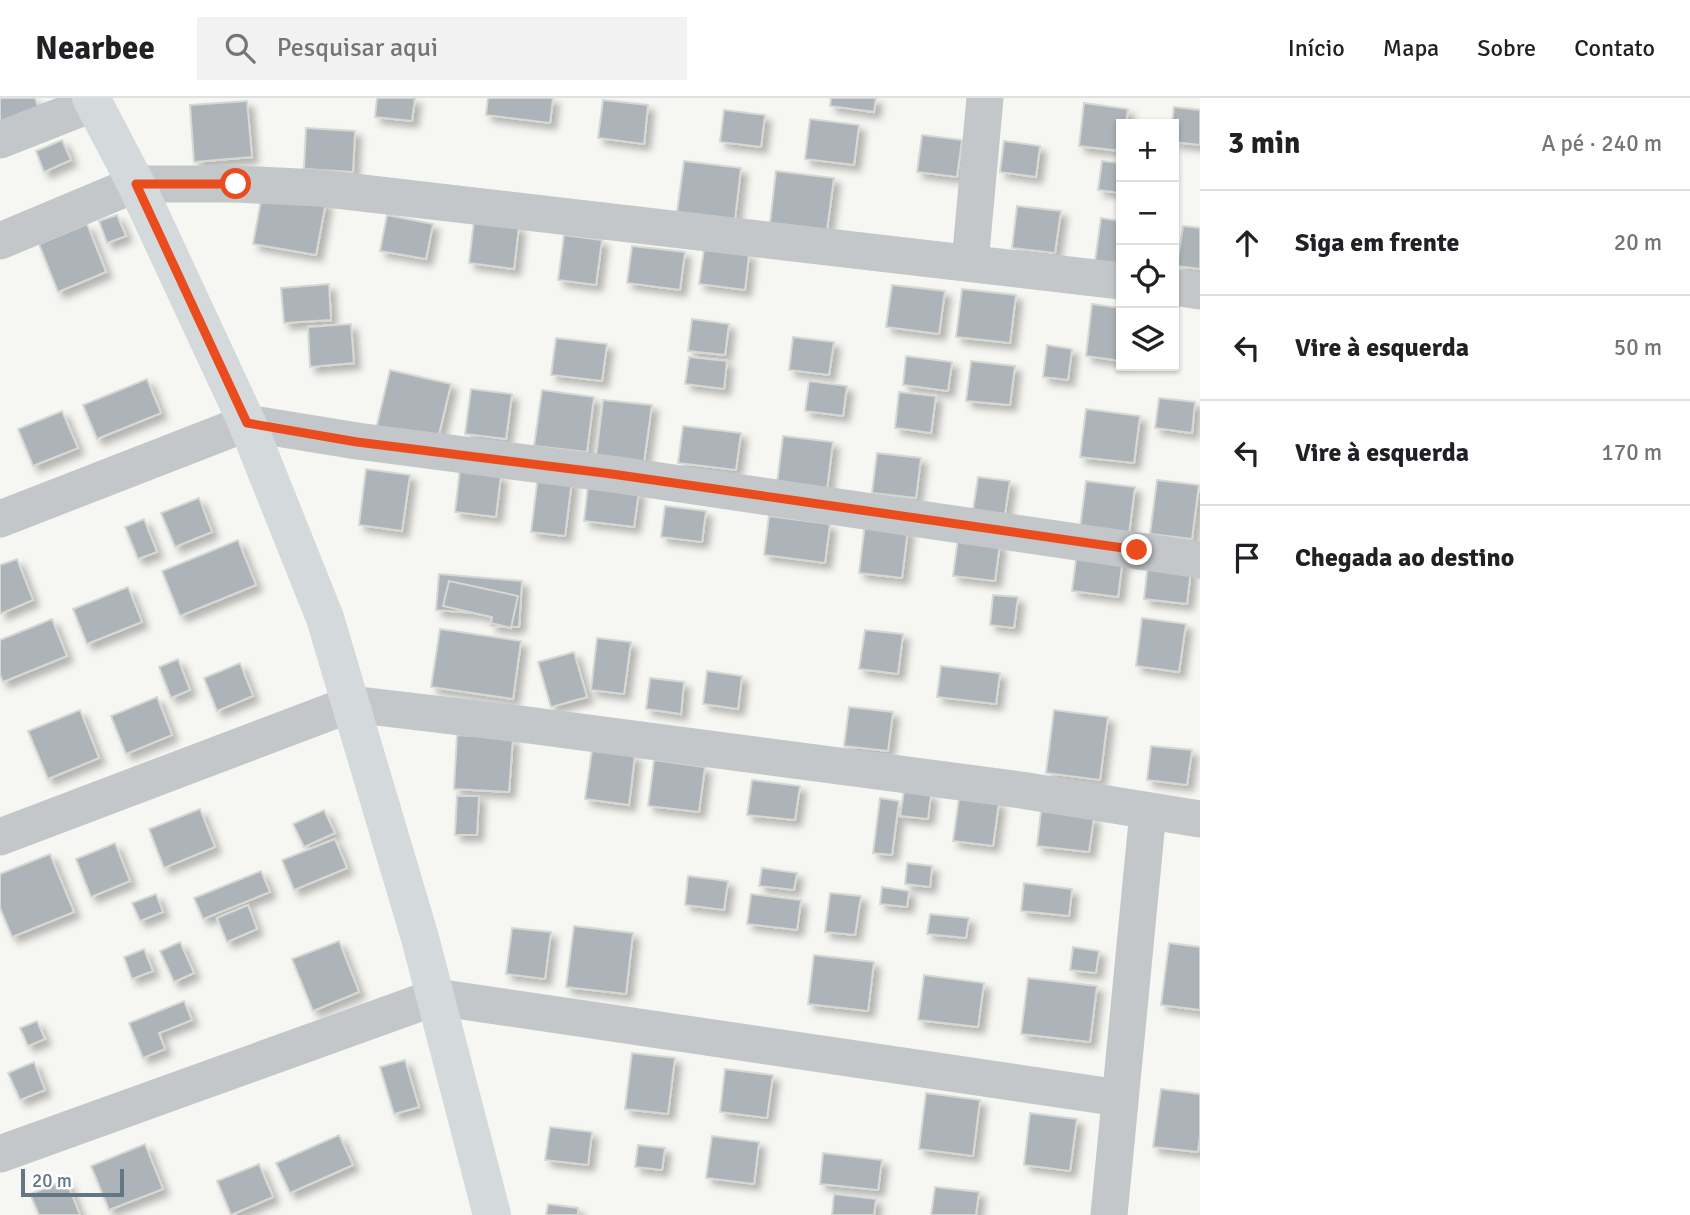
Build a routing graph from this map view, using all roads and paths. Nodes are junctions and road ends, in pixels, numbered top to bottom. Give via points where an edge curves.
1 (985, 98) edge
2 (92, 100) edge
3 (0, 140) edge
4 (136, 184) junction
5 (0, 241) edge
6 (970, 263) junction
7 (1116, 280) edge
8 (1179, 288) edge
9 (1200, 291) edge
10 (247, 423) junction
11 (0, 519) edge
12 (1200, 560) edge
13 (351, 704) junction
14 (1148, 811) junction
15 (1200, 819) edge
16 (0, 837) edge
17 (436, 997) junction
18 (1119, 1098) junction
19 (0, 1154) edge
20 (492, 1215) edge
21 (1109, 1215) edge

1 - 6 street
2 - 3 street
2 - 4 main road
4 - 5 street
4 - 6 street via 319,188
4 - 10 main road
6 - 7 street
8 - 9 street
10 - 11 street
10 - 12 street
10 - 13 main road via 325,618
13 - 14 street
13 - 16 street
13 - 17 main road
14 - 15 street
14 - 18 street
17 - 18 street
17 - 19 street
17 - 20 main road
18 - 21 street

